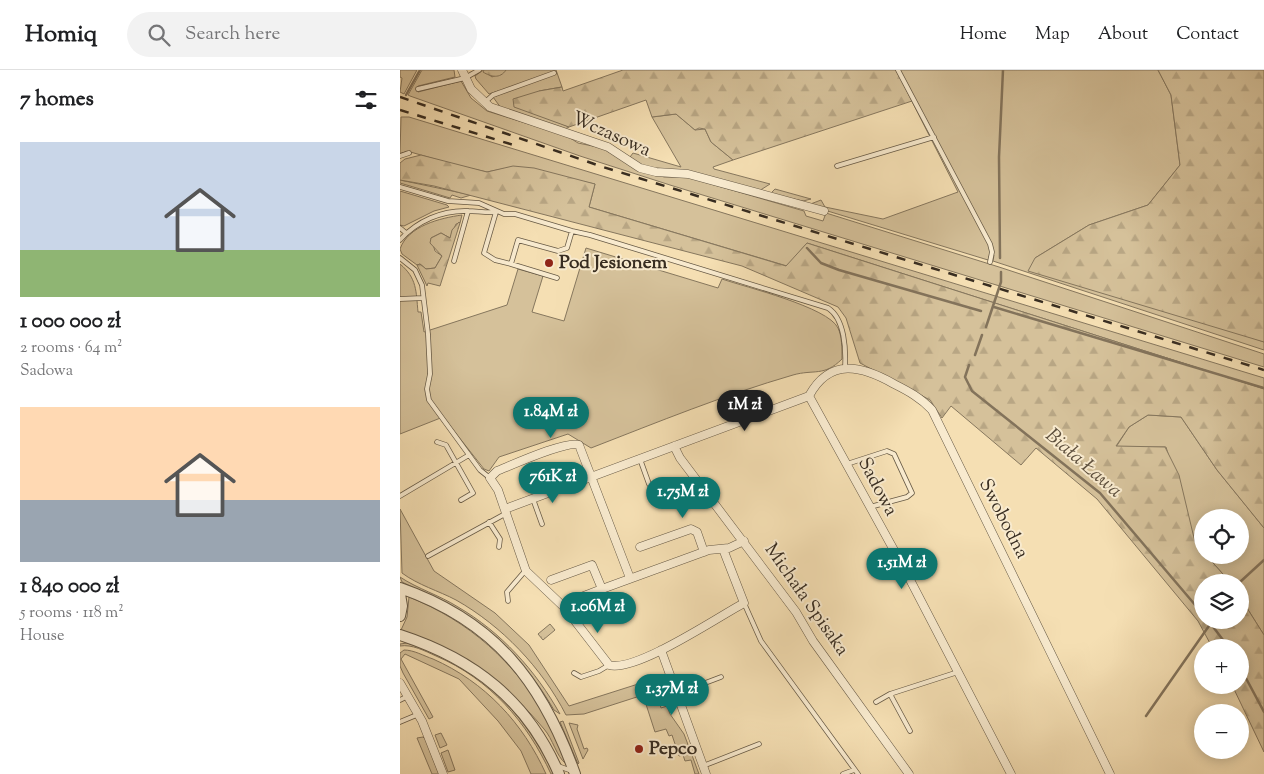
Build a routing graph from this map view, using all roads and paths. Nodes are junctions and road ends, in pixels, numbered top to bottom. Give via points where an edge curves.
1 (479, 70) edge
2 (898, 70) edge
3 (554, 72) dead end
4 (463, 74) edge
5 (418, 89) dead end
6 (484, 103) junction
7 (934, 137) junction
8 (409, 153) dead end
9 (400, 156) edge
10 (837, 166) dead end
11 (400, 187) edge
12 (468, 211) junction
13 (496, 212) junction
14 (824, 212) dead end
15 (400, 228) edge
16 (572, 232) junction
17 (406, 233) junction
18 (400, 240) edge
19 (400, 258) edge
20 (454, 262) dead end
21 (990, 262) dead end
22 (511, 264) junction
23 (557, 278) dead end
24 (400, 298) edge
25 (423, 298) junction
26 (845, 368) junction
27 (809, 396) junction
28 (437, 442) dead end
29 (674, 446) junction
30 (469, 455) junction
31 (640, 459) junction
32 (457, 464) junction
33 (847, 464) junction
34 (592, 477) junction
35 (490, 478) junction
36 (649, 484) dead end
37 (400, 496) edge
38 (533, 499) junction
39 (460, 500) dead end
40 (870, 507) junction
41 (506, 511) junction
42 (489, 522) junction
43 (542, 524) dead end
44 (744, 540) junction
45 (499, 547) dead end
46 (640, 547) dead end
47 (723, 549) junction
48 (704, 552) junction
49 (428, 556) dead end
50 (526, 570) junction
51 (630, 578) junction
52 (551, 580) dead end
53 (400, 588) edge
54 (602, 589) junction
55 (400, 594) edge
56 (508, 600) dead end
57 (744, 603) junction
58 (565, 608) junction
59 (400, 616) edge
60 (400, 635) edge
61 (661, 650) junction
62 (609, 665) junction
63 (958, 672) junction
64 (574, 673) dead end
65 (721, 677) dead end
66 (400, 683) edge
67 (676, 694) junction
68 (890, 694) junction
69 (408, 696) junction
70 (400, 700) edge
71 (876, 702) dead end
72 (419, 714) junction
73 (400, 722) edge
74 (910, 731) dead end
75 (759, 744) dead end
76 (554, 763) junction
77 (704, 770) edge
78 (854, 770) junction
79 (574, 772) edge
80 (443, 774) edge
81 (559, 774) edge
82 (844, 774) edge
83 (858, 774) edge
84 (909, 774) edge
85 (1011, 774) edge
86 (1110, 774) edge

1 - 4 lane
2 - 7 lane
3 - 6 lane via 493,95
4 - 5 lane
4 - 6 street, Wczasowa
6 - 14 street, Wczasowa via 500,112 608,147 640,168 688,174
7 - 10 lane
7 - 21 lane via 990,244
8 - 9 lane
11 - 13 lane via 448,201 479,203
12 - 13 lane
12 - 17 lane via 433,216
12 - 20 lane
13 - 16 lane via 515,214
13 - 22 lane via 484,253 494,260
15 - 17 lane
16 - 22 lane via 567,248 558,251 518,240
16 - 26 lane via 828,308 836,315 841,330
17 - 18 lane
19 - 25 lane via 417,273
22 - 23 lane
24 - 25 lane
25 - 30 lane via 428,334 428,395
26 - 27 street via 820,379
26 - 86 street, Swobodna via 873,372 916,395 934,414
27 - 29 street
27 - 33 street, Sadowa
28 - 32 lane via 446,445
29 - 31 street
29 - 44 street, Michała Spisaka
30 - 32 lane
30 - 35 lane
31 - 34 street
31 - 36 lane
32 - 37 lane
32 - 39 lane via 473,492
33 - 40 street, Sadowa
33 - 40 lane via 888,451 894,454 912,493
34 - 35 street via 581,448 574,444 500,470
34 - 38 street
34 - 51 street
35 - 41 street
38 - 41 street
38 - 43 lane
40 - 63 street, Sadowa
41 - 42 lane
41 - 50 street
42 - 45 lane via 500,539
42 - 49 lane
44 - 47 street
44 - 84 street, Michała Spisaka
46 - 48 street via 692,529 697,532
47 - 48 street
47 - 57 street
48 - 51 street
50 - 56 lane via 506,592
50 - 58 street
51 - 54 street
52 - 54 street via 592,565
53 - 79 street via 462,617 508,655 546,706
54 - 58 street via 576,599
55 - 59 street
57 - 61 street
57 - 78 lane via 761,641
58 - 62 street
60 - 76 street via 450,654 487,678 526,718
61 - 62 street via 618,666
61 - 67 street
62 - 64 lane via 581,677
63 - 68 lane
63 - 85 street, Sadowa
65 - 67 lane
66 - 69 street
67 - 77 street
68 - 71 lane
68 - 74 lane
69 - 70 lane
69 - 72 street
72 - 73 lane
72 - 80 street
75 - 77 lane
76 - 79 lane
76 - 81 street
78 - 82 lane
78 - 83 lane

